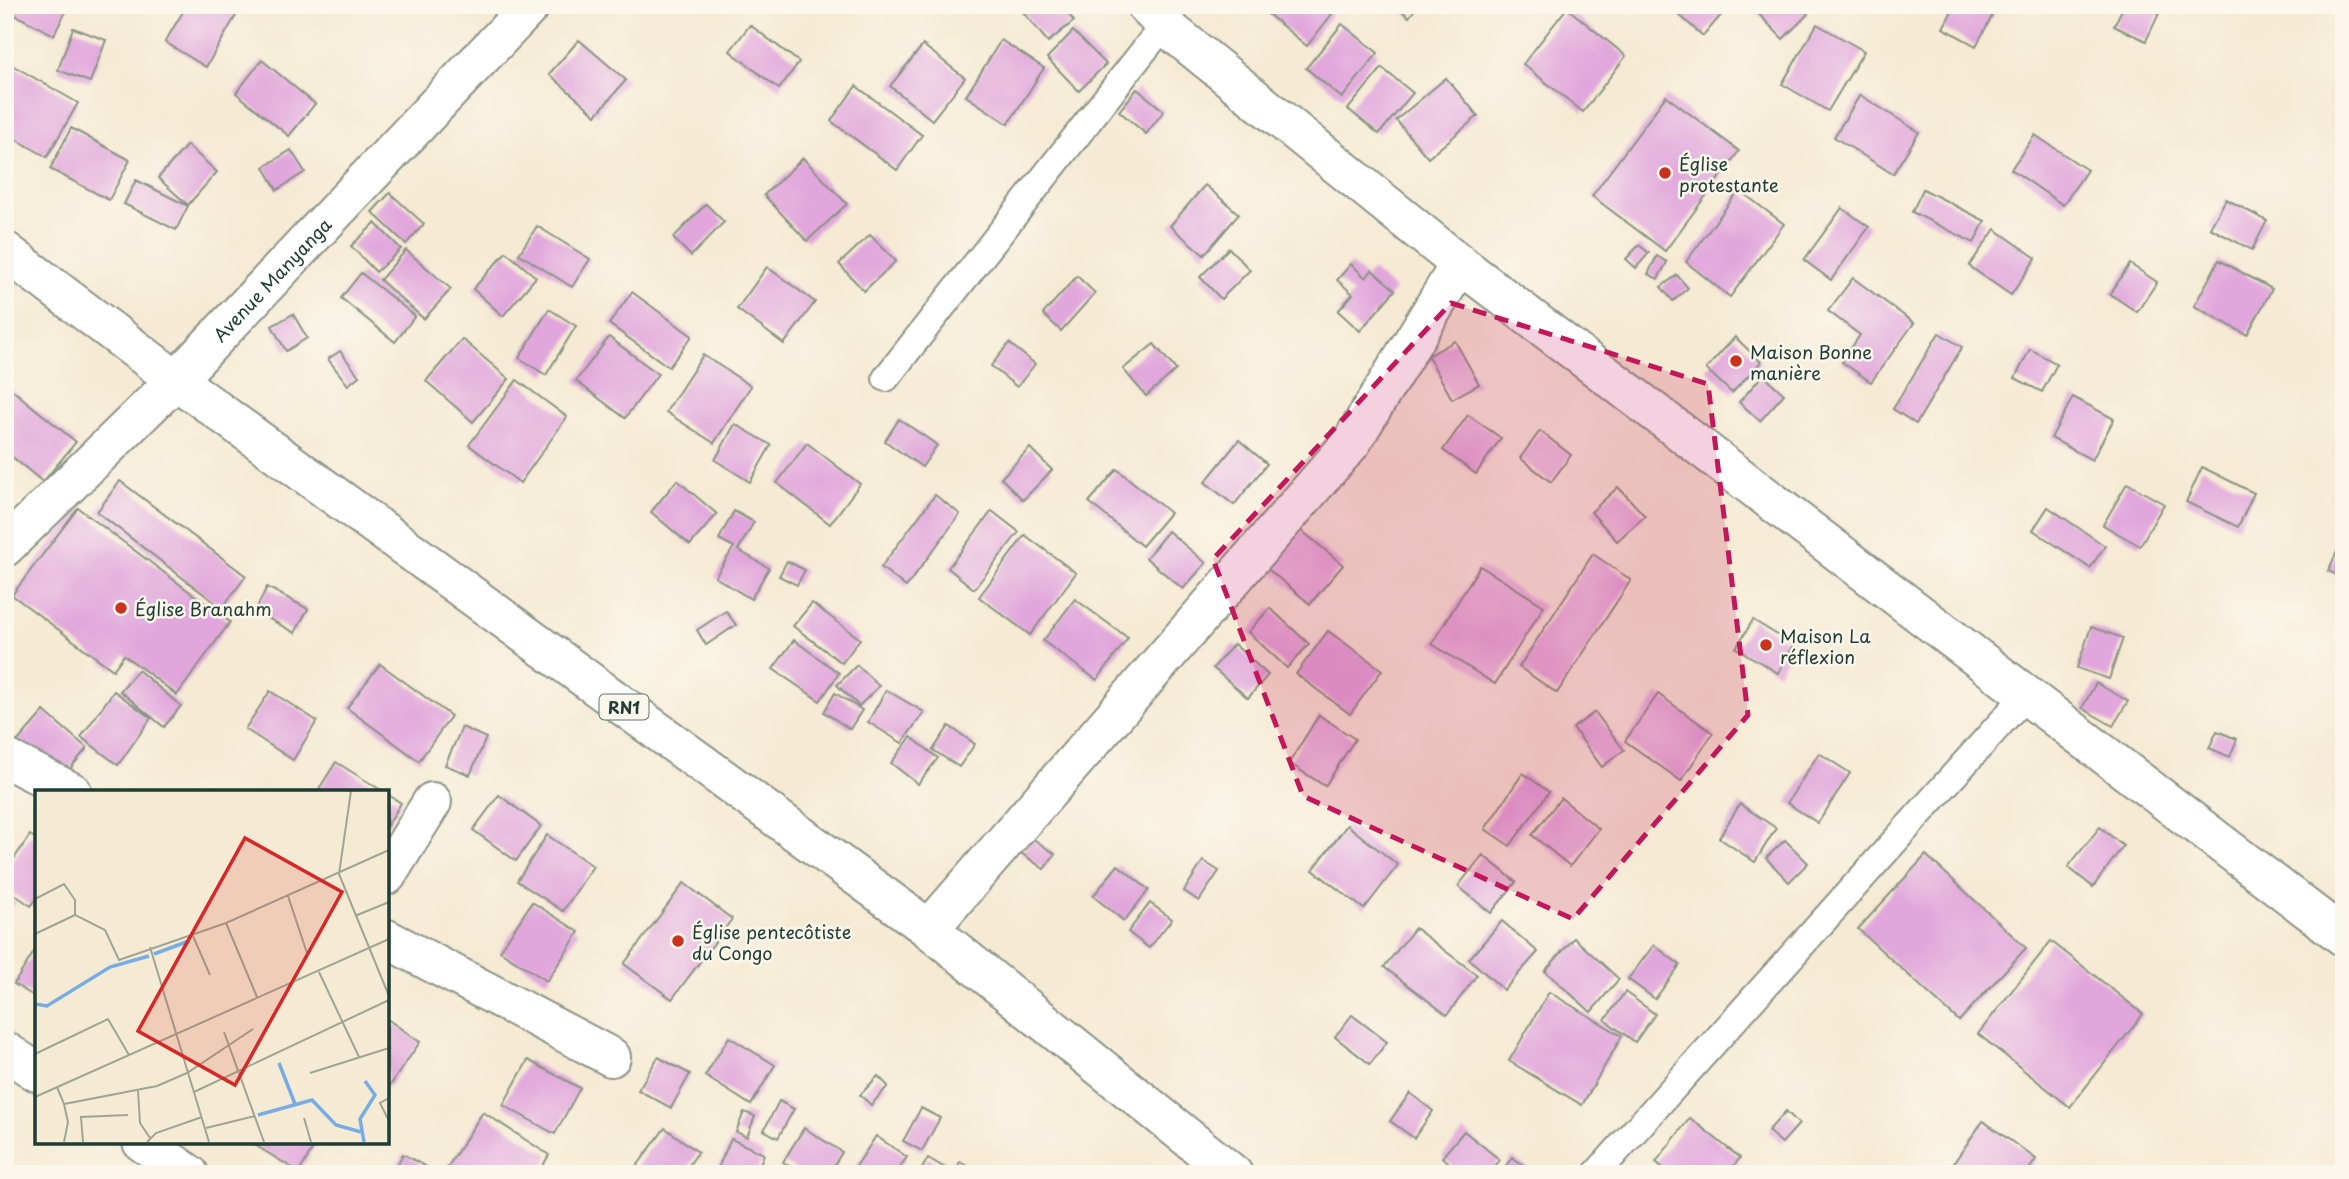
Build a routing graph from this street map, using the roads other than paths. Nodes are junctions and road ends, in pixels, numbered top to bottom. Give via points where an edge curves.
1 (531, 5) edge
2 (1155, 15) edge
3 (5, 251) edge
4 (1460, 264) junction
5 (886, 378) dead end
6 (176, 380) junction
7 (5, 547) edge
8 (2026, 695) junction
9 (5, 758) edge
10 (68, 790) edge
11 (432, 802) dead end
12 (388, 873) edge
13 (929, 929) junction
14 (2344, 937) edge
15 (388, 940) edge
16 (5, 1051) edge
17 (611, 1057) dead end
18 (35, 1071) edge
19 (148, 1152) edge
20 (189, 1174) edge
21 (1233, 1174) edge
22 (1596, 1174) edge

1 - 6 main road, Avenue Manyanga
2 - 4 main road
2 - 5 lane
3 - 6 main road, RN1
4 - 8 main road
4 - 13 main road via 1351,443
6 - 7 main road, Avenue Manyanga
6 - 13 main road, RN1
8 - 14 main road
8 - 22 lane
9 - 10 main road
11 - 12 main road
13 - 21 main road, RN1
15 - 17 main road
16 - 18 main road
19 - 20 main road

